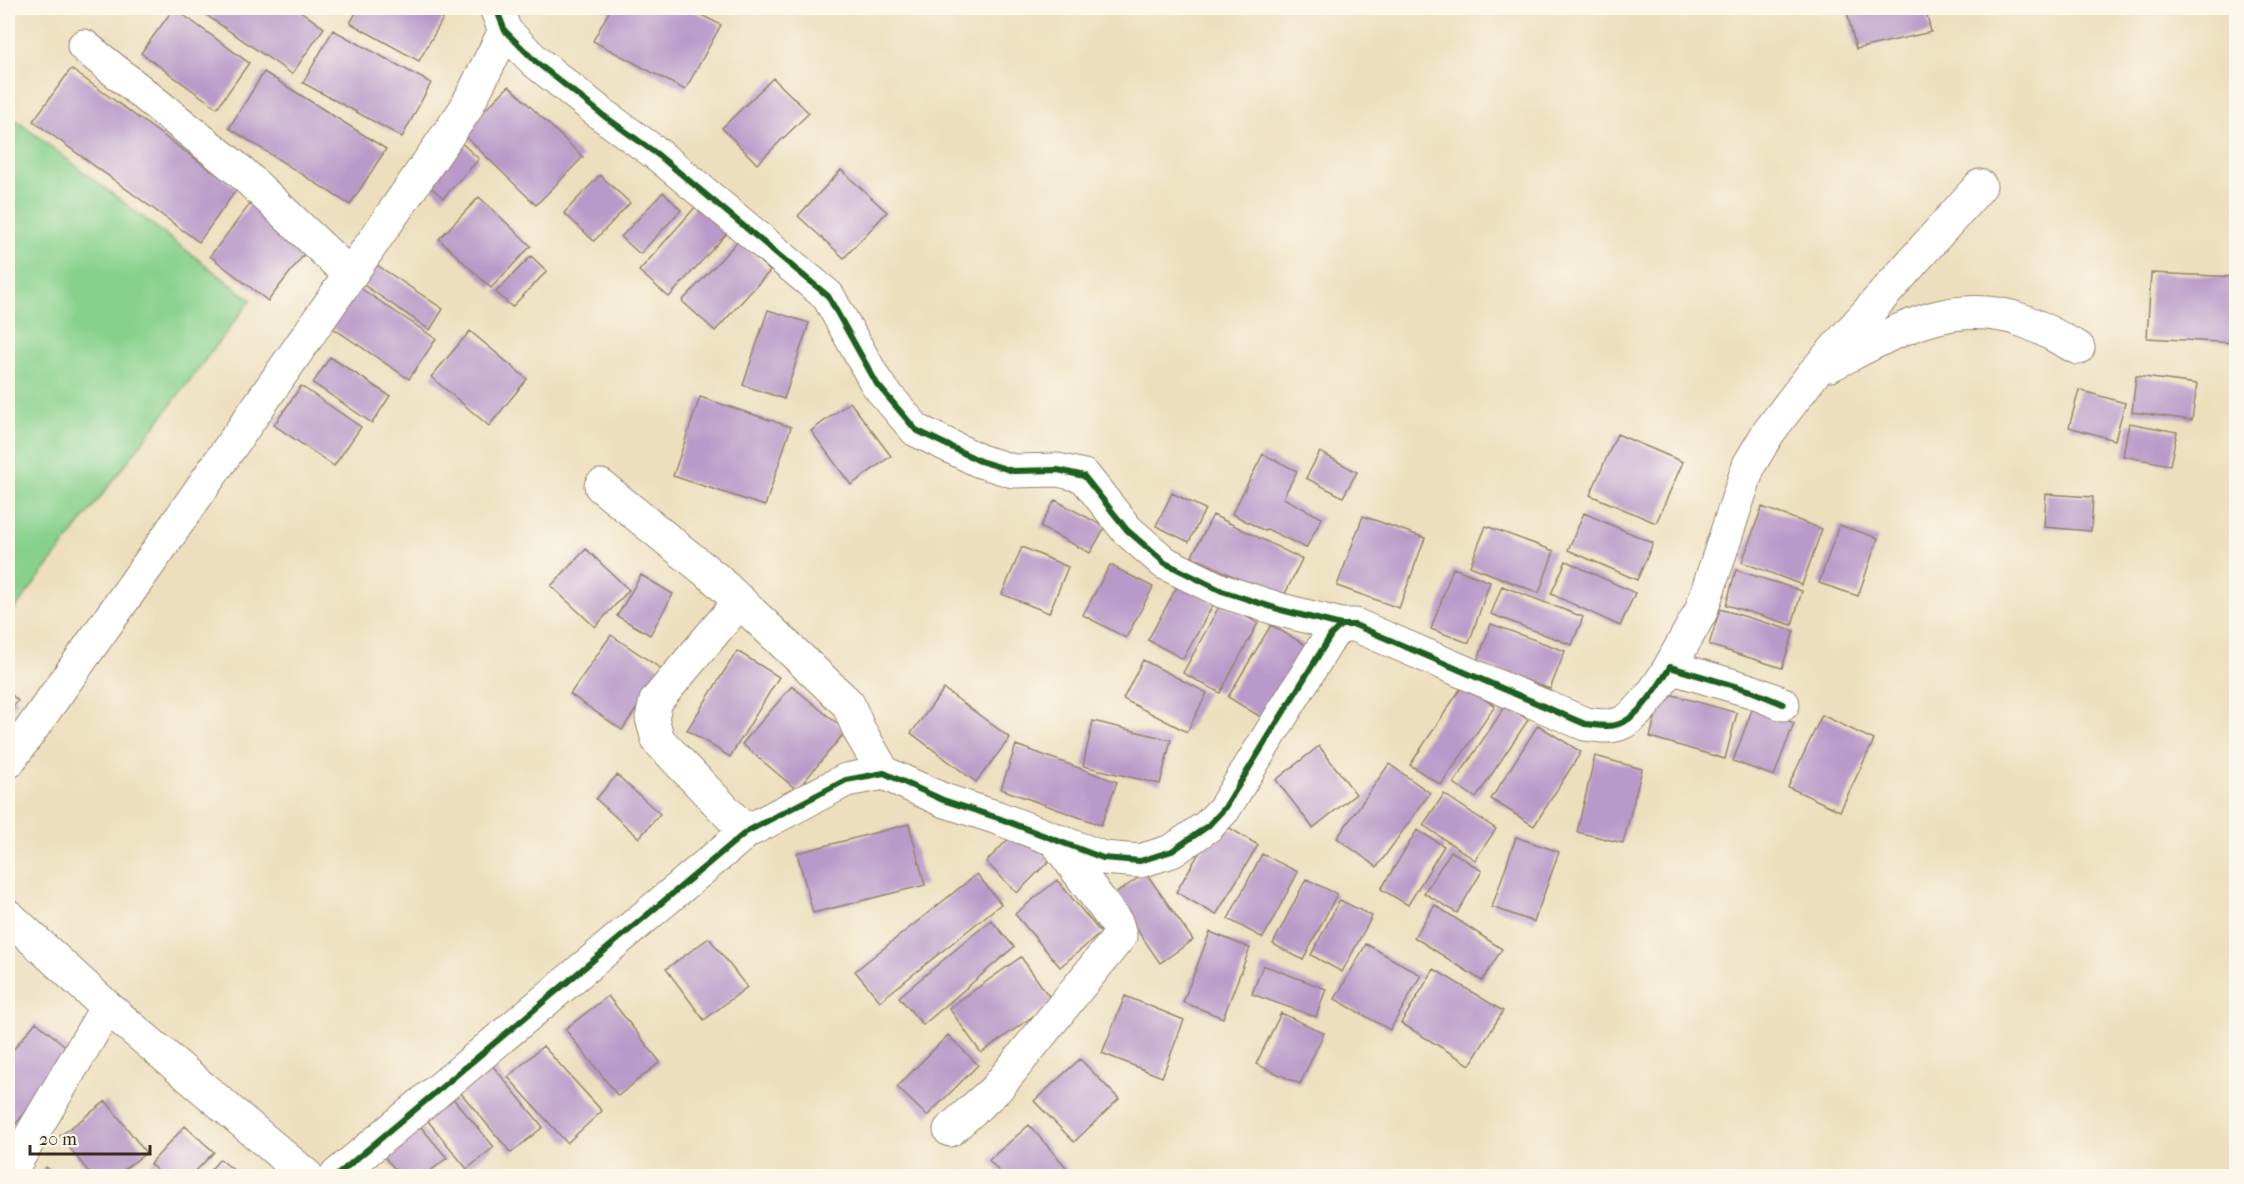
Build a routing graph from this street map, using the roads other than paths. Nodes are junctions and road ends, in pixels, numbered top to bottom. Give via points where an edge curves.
1 (501, 19) edge
2 (84, 46) dead end
3 (1980, 186) dead end
4 (350, 275) junction
5 (2079, 348) dead end
6 (1813, 374) junction
7 (601, 486) dead end
8 (740, 602) junction
9 (1341, 625) junction
10 (1670, 667) junction
11 (1783, 704) dead end
12 (8, 762) edge
13 (884, 773) junction
14 (746, 832) junction
15 (1055, 840) junction
16 (8, 916) edge
17 (107, 1006) junction
18 (951, 1130) dead end
19 (8, 1175) edge
20 (307, 1176) edge
21 (336, 1176) edge

1 - 4 street via 465,110
1 - 9 street via 536,62 657,153 828,296 877,384 916,430 980,461 1013,471 1058,470 1084,476 1127,530 1165,563 1222,591
2 - 4 street via 241,172
3 - 6 street
4 - 12 street
5 - 6 street via 2022,320 1956,312 1909,326
6 - 10 street via 1749,465 1701,610
7 - 8 street
8 - 13 street via 848,704
8 - 14 street via 656,700 652,718 658,740
9 - 10 street via 1355,625 1585,724 1620,724 1632,716
9 - 15 street via 1331,635 1224,809 1208,826 1172,851 1140,861 1103,858
10 - 11 street
13 - 14 street via 846,780
13 - 15 street via 943,800
14 - 21 street
15 - 18 street via 1117,924 1120,936 996,1089
16 - 17 street
17 - 19 street
17 - 20 street

